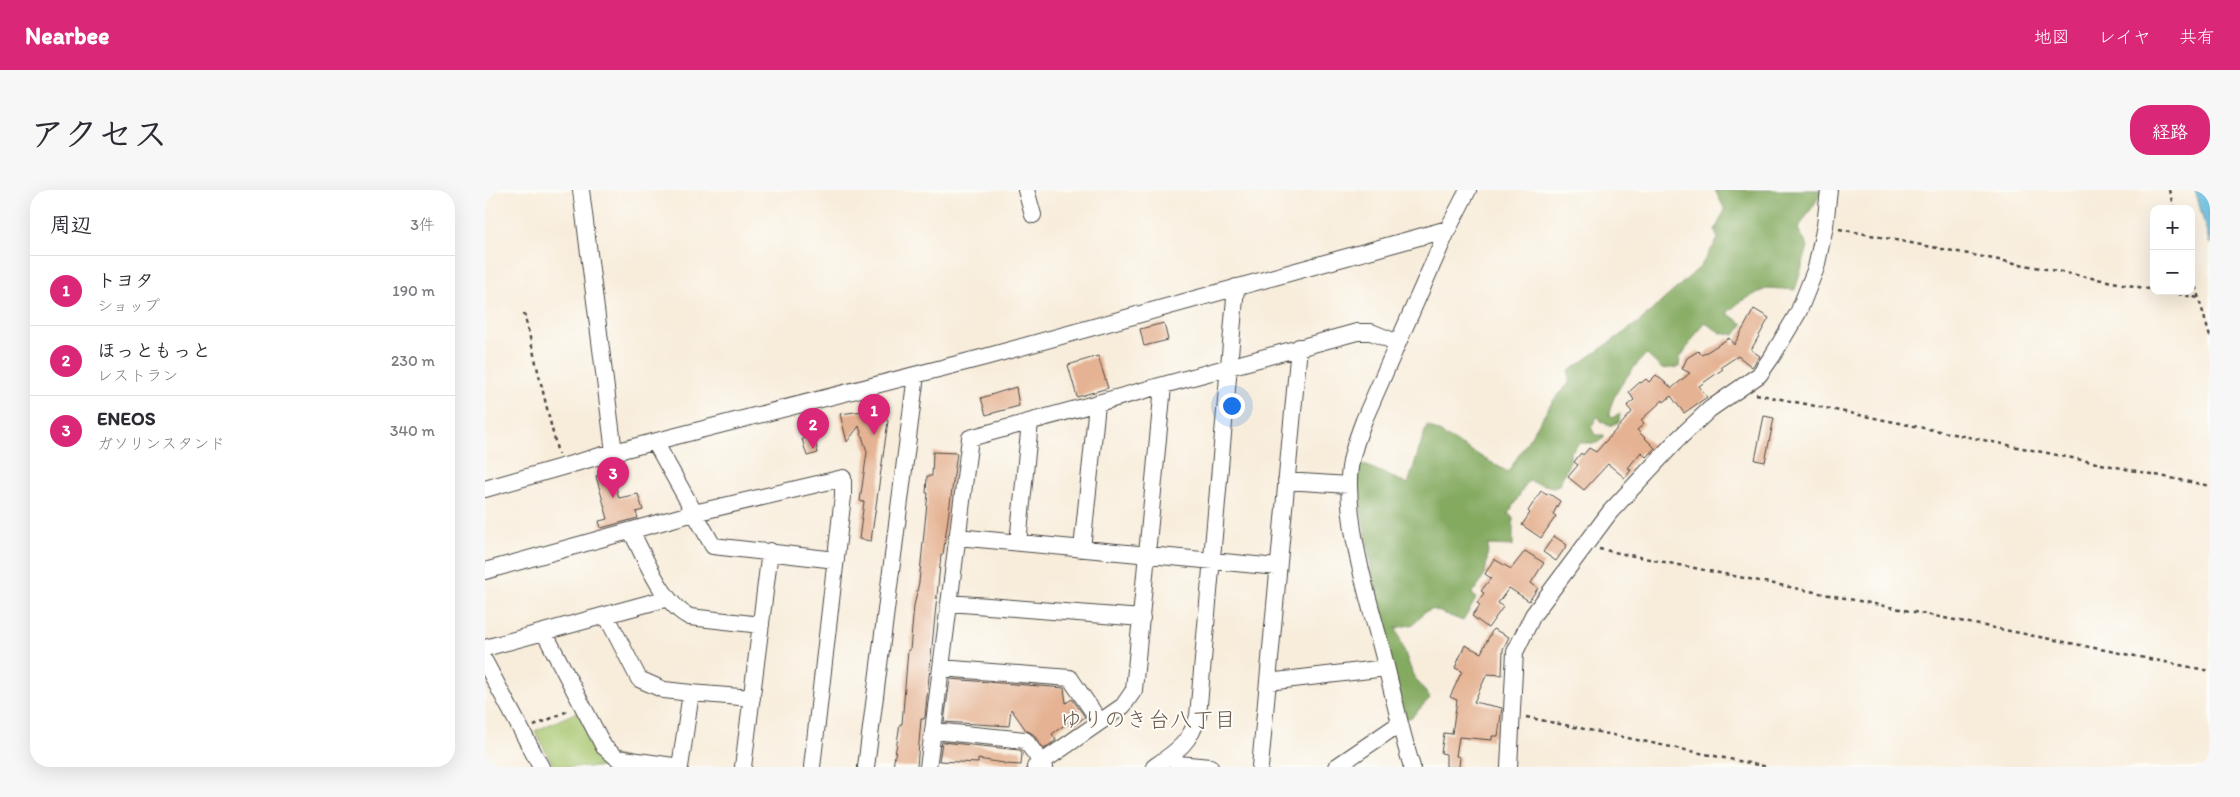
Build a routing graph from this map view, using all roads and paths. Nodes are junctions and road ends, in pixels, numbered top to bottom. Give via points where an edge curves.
1 (581, 190) edge
2 (1026, 190) edge
3 (1468, 190) edge
4 (1829, 190) edge
5 (2169, 190) edge
6 (2173, 205) edge
7 (1033, 214) dead end
8 (1825, 226) junction
9 (1448, 229) junction
10 (2195, 284) edge
11 (1236, 287) junction
12 (2150, 289) edge
13 (2183, 295) edge
14 (2199, 298) junction
15 (524, 313) dead end
16 (2210, 337) edge
17 (1397, 343) junction
18 (1299, 347) junction
19 (1229, 366) junction
20 (916, 375) junction
21 (1163, 386) junction
22 (1738, 390) junction
23 (1097, 404) junction
24 (1029, 422) junction
25 (655, 442) junction
26 (613, 452) junction
27 (561, 467) junction
28 (1286, 481) junction
29 (1349, 485) junction
30 (2210, 486) edge
31 (485, 490) edge
32 (694, 513) junction
33 (631, 531) junction
34 (957, 537) junction
35 (1018, 543) junction
36 (1583, 546) junction
37 (1082, 549) junction
38 (771, 551) junction
39 (1146, 555) junction
40 (836, 560) junction
41 (1212, 561) junction
42 (1278, 567) junction
43 (485, 571) edge
44 (667, 598) junction
45 (949, 603) junction
46 (606, 615) junction
47 (1142, 618) junction
48 (761, 625) junction
49 (544, 632) junction
50 (485, 648) edge
51 (485, 662) edge
52 (941, 668) junction
53 (1387, 668) junction
54 (2210, 671) edge
55 (1267, 682) junction
56 (691, 693) junction
57 (752, 698) junction
58 (582, 704) junction
59 (1512, 714) junction
60 (1100, 722) junction
61 (1399, 724) junction
62 (933, 731) junction
63 (522, 732) junction
64 (1173, 755) junction
65 (1041, 765) edge
66 (541, 767) edge
67 (681, 767) edge
68 (743, 767) edge
69 (812, 767) edge
70 (866, 767) edge
71 (928, 767) edge
72 (1154, 767) edge
73 (1210, 767) edge
74 (1260, 767) edge
75 (1336, 767) edge
76 (1412, 767) edge
77 (1509, 767) edge
78 (1768, 767) edge

1 - 26 street
2 - 7 street
3 - 9 street
4 - 8 street
5 - 6 path
8 - 12 path
8 - 22 street via 1816,268 1798,313 1759,375
9 - 11 street
9 - 17 street
10 - 14 path
11 - 19 street
11 - 20 street
13 - 14 path
14 - 16 path
15 - 27 path
17 - 18 street via 1371,332 1357,332
17 - 29 street via 1355,444
18 - 19 street
18 - 28 street
19 - 21 street
19 - 41 street
20 - 25 street
20 - 70 street
21 - 23 street
21 - 39 street
22 - 30 path
22 - 36 street via 1710,409 1676,441
23 - 24 street
23 - 37 street
24 - 34 street via 970,438
24 - 35 street
25 - 26 street
25 - 32 street
26 - 27 street
27 - 31 street
28 - 29 street
28 - 42 street
29 - 53 street via 1355,539
32 - 33 street
32 - 38 street via 713,546
32 - 40 street via 843,478
33 - 43 street
33 - 44 street
34 - 35 street
34 - 45 street
35 - 37 street
36 - 54 path
36 - 59 street via 1533,615 1515,652
37 - 39 street
38 - 40 street
38 - 48 street
39 - 41 street
39 - 47 street
40 - 69 street
41 - 42 street
41 - 64 street via 1197,716 1191,736
42 - 55 street
44 - 46 street
44 - 48 street via 681,613 690,617
45 - 47 street
45 - 52 street
46 - 49 street
46 - 56 street via 639,679 664,690
47 - 60 street via 1134,690 1128,702
48 - 57 street
49 - 50 street
49 - 58 street
51 - 63 street
52 - 60 street via 1070,678
52 - 62 street
53 - 55 street
53 - 61 street
55 - 74 street
56 - 57 street
56 - 67 street
57 - 68 street
58 - 63 path
58 - 67 street via 604,747 617,758
59 - 77 street
59 - 78 path
60 - 65 street
61 - 75 street
61 - 76 street
62 - 65 street via 1025,740
62 - 71 street
63 - 66 street
64 - 72 street
64 - 73 street via 1178,764

